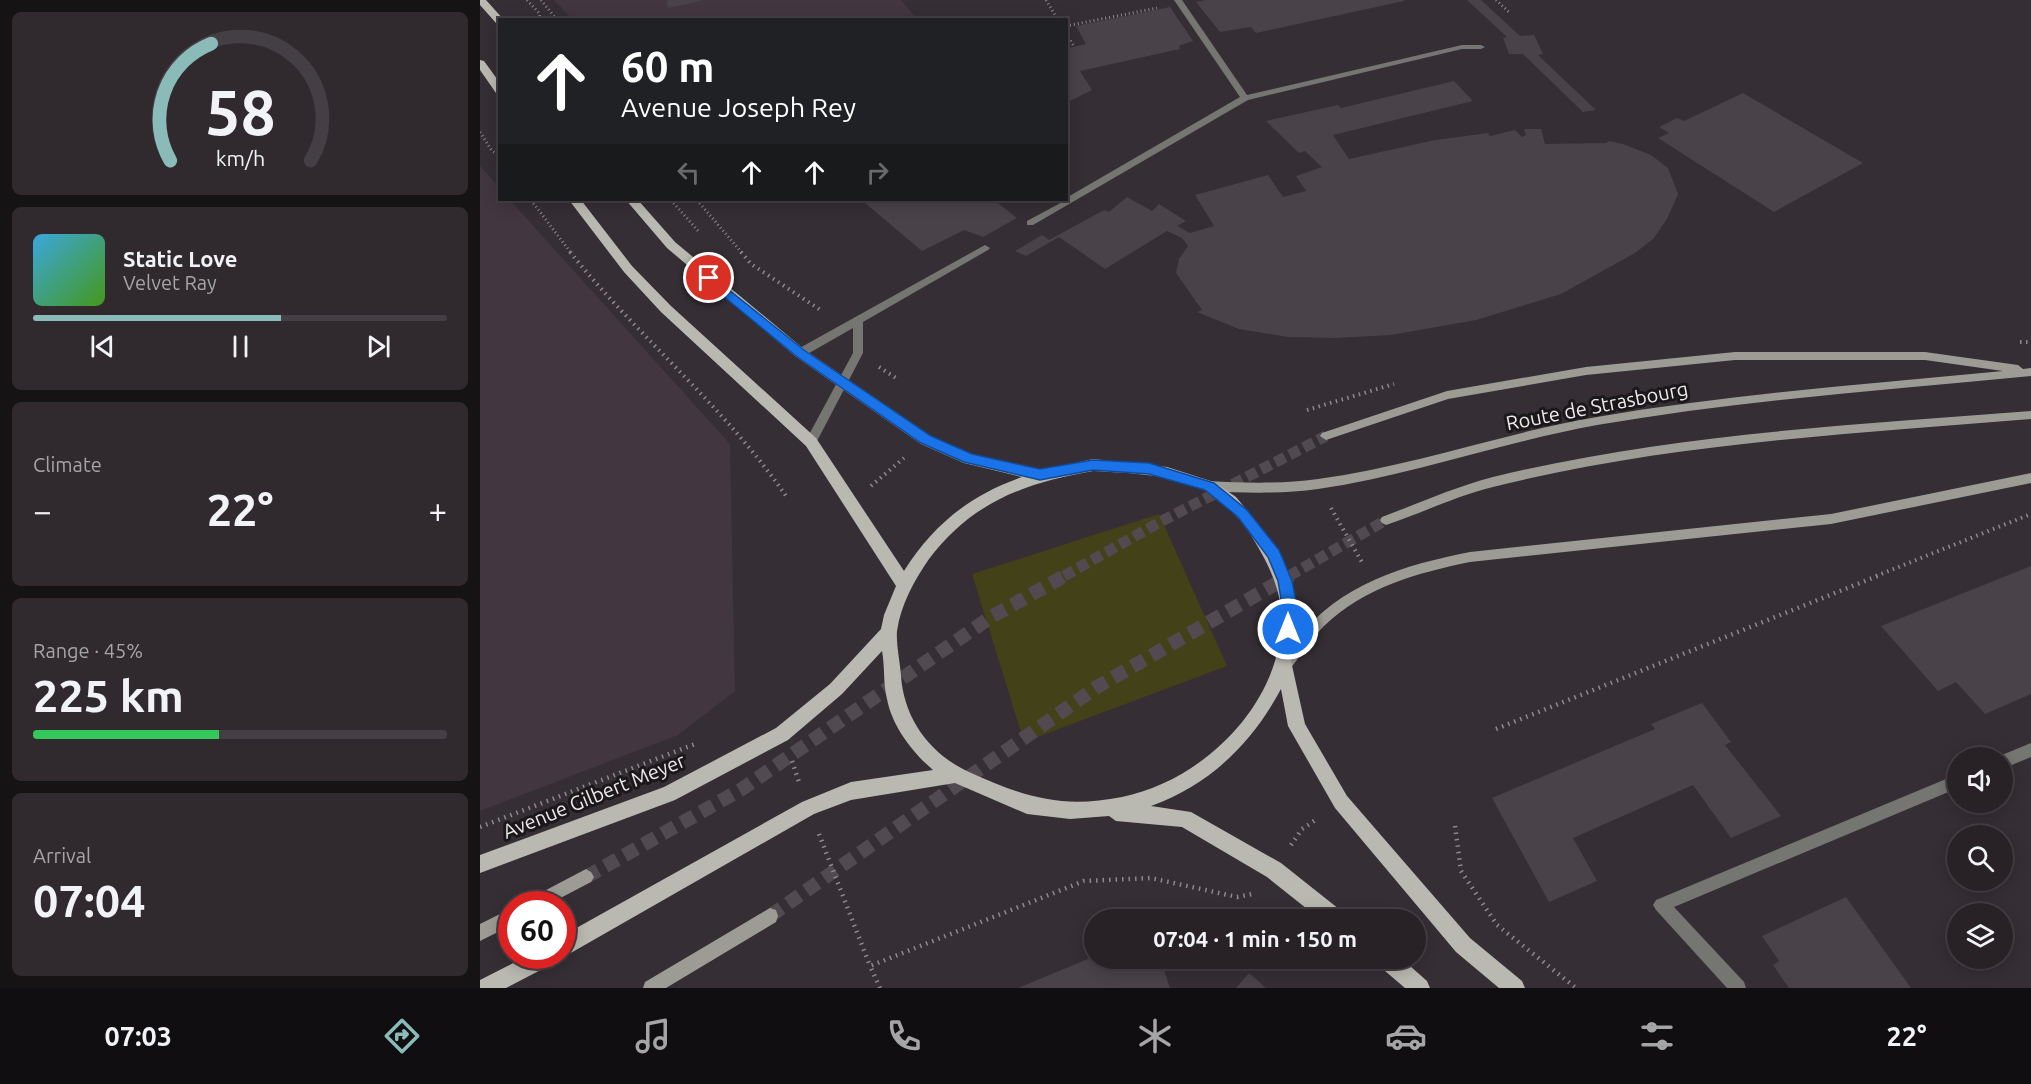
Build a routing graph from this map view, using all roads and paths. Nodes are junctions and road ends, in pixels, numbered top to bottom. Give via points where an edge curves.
1 (481, 0) edge
2 (527, 0) edge
3 (541, 0) edge
4 (1046, 0) edge
5 (1496, 0) edge
6 (1179, 2) edge
7 (1510, 13) dead end
8 (540, 18) edge
9 (555, 18) edge
10 (1057, 18) edge
11 (498, 19) edge
12 (1068, 26) edge
13 (1068, 37) edge
14 (1074, 46) dead end
15 (1481, 46) dead end
16 (480, 63) edge
17 (498, 88) edge
18 (1245, 98) junction
19 (480, 132) edge
20 (498, 155) edge
21 (532, 201) edge
22 (575, 201) edge
23 (633, 201) edge
24 (697, 201) edge
25 (1068, 201) edge
26 (1068, 201) edge
27 (1030, 223) dead end
28 (985, 248) dead end
29 (858, 320) junction
30 (831, 334) junction
31 (800, 353) junction
32 (2031, 371) edge
33 (844, 381) junction
34 (2031, 415) edge
35 (1326, 436) tunnel mouth
36 (926, 440) junction
37 (811, 442) junction
38 (1040, 475) junction
39 (2031, 478) edge
40 (1317, 484) junction
41 (1209, 486) junction
42 (786, 496) dead end
43 (850, 504) junction
44 (2031, 514) edge
45 (1386, 520) tunnel mouth
46 (1375, 584) junction
47 (904, 585) junction
48 (889, 632) junction
49 (1285, 665) junction
50 (1496, 729) dead end
51 (782, 734) junction
52 (702, 741) dead end
53 (2031, 750) edge
54 (2013, 757) edge
55 (954, 775) junction
56 (1947, 786) edge
57 (1341, 802) junction
58 (808, 808) junction
59 (1098, 810) junction
60 (1455, 826) dead end
61 (480, 827) edge
62 (823, 845) dead end
63 (480, 864) edge
64 (1274, 870) junction
65 (586, 877) tunnel mouth
66 (559, 891) edge
67 (1259, 893) dead end
68 (1323, 909) edge
69 (770, 916) tunnel mouth
70 (498, 923) edge
71 (480, 933) edge
72 (576, 939) edge
73 (870, 966) junction
74 (522, 969) edge
75 (1398, 969) edge
76 (485, 988) edge
77 (651, 988) edge
78 (880, 988) edge
79 (1420, 988) edge
80 (1515, 988) edge
81 (1576, 988) edge
82 (1738, 988) edge

1 - 11 main road
2 - 8 path
3 - 9 path
4 - 10 path
5 - 7 path
6 - 12 path
6 - 18 lane
13 - 14 path
15 - 18 lane via 1462,47
16 - 17 main road
18 - 25 lane
19 - 20 path
21 - 42 path via 548,226 647,340 744,439
22 - 37 main road via 666,309
23 - 31 main road via 671,245
24 - 30 path via 751,264 824,313
26 - 27 lane
28 - 29 lane
29 - 30 lane
29 - 33 lane via 858,353
30 - 31 lane
31 - 33 main road
32 - 35 main road, Route de Strasbourg via 1925,356 1735,356 1586,371 1447,395
32 - 40 main road, Route de Strasbourg via 1701,405 1606,420 1383,473
33 - 36 main road
33 - 37 lane
34 - 45 main road via 1752,438 1616,456 1491,483
36 - 38 main road via 969,459
36 - 43 path
37 - 43 main road
38 - 41 main road via 1093,465 1149,468
38 - 47 main road via 972,507 929,545
39 - 46 main road via 1832,519 1470,557 1419,566
40 - 41 main road, Route de Strasbourg via 1260,489
40 - 46 path
41 - 49 main road via 1242,513 1274,554 1285,581 1290,611
43 - 47 main road
44 - 50 path
46 - 49 main road via 1319,622
47 - 48 main road
48 - 51 main road, Avenue Gilbert Meyer via 836,689
48 - 55 main road via 896,701 904,719 921,747
49 - 57 main road via 1297,726
49 - 59 main road via 1264,710 1228,752 1169,790
51 - 58 path
51 - 63 main road, Avenue Gilbert Meyer via 669,794
52 - 61 path
53 - 54 lane
55 - 58 main road via 851,791
55 - 59 main road via 1034,807
56 - 82 lane via 1661,905
57 - 64 path via 1302,829
57 - 80 main road via 1462,945
58 - 72 main road
59 - 64 main road via 1184,819
60 - 81 path via 1461,871 1497,925
62 - 73 path
64 - 68 main road
65 - 66 main road
67 - 73 path via 1237,897 1151,878 1084,881
69 - 77 main road
70 - 71 main road
73 - 78 path
74 - 76 main road
75 - 79 main road

